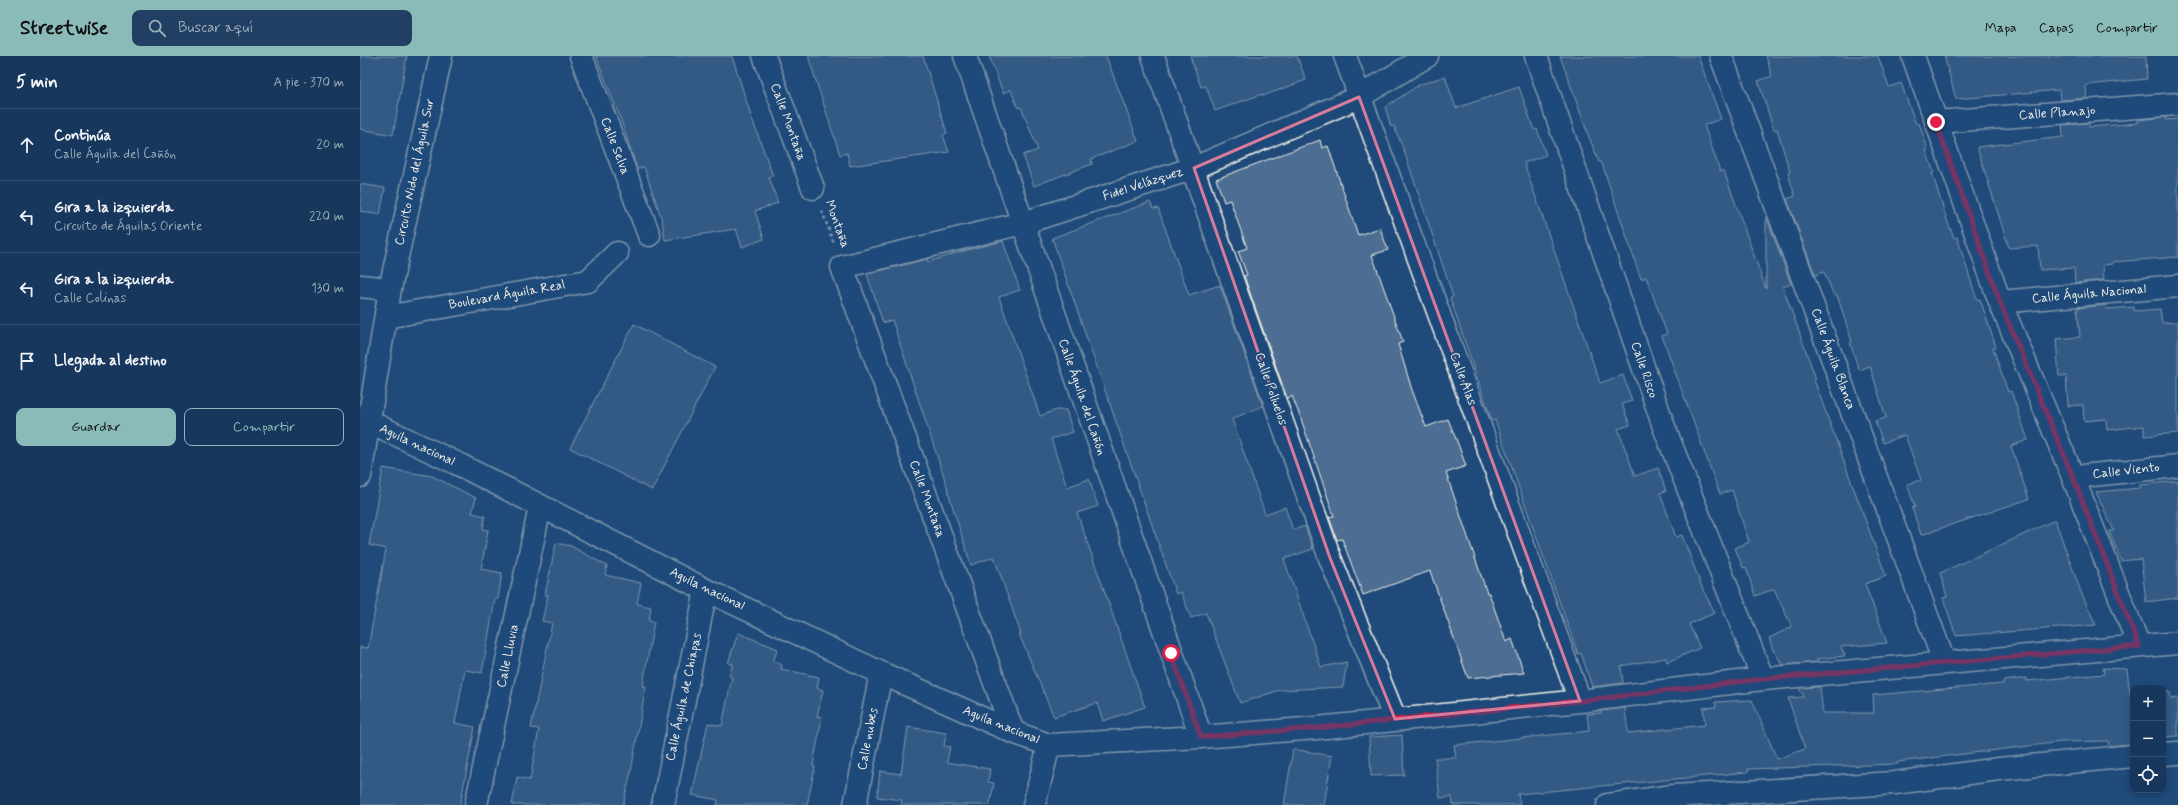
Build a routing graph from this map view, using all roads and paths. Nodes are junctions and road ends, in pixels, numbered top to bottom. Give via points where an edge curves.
1 (441, 56) edge
2 (581, 56) edge
3 (764, 56) edge
4 (965, 56) edge
5 (1153, 56) edge
6 (1345, 56) edge
7 (1427, 56) edge
8 (1536, 56) edge
9 (1721, 56) edge
10 (1913, 56) edge
11 (1359, 97) junction
12 (2178, 104) edge
13 (1936, 122) junction
14 (1194, 168) junction
15 (813, 188) joint
16 (1023, 222) junction
17 (649, 235) dead end
18 (617, 253) dead end
19 (842, 267) junction
20 (360, 286) edge
21 (2178, 286) edge
22 (390, 289) junction
23 (2000, 302) junction
24 (386, 317) junction
25 (370, 422) junction
26 (2178, 466) edge
27 (360, 476) edge
28 (2073, 477) junction
29 (540, 507) junction
30 (706, 590) junction
31 (2178, 643) edge
32 (2139, 646) junction
33 (1944, 662) junction
34 (881, 673) junction
35 (1763, 679) junction
36 (1580, 701) junction
37 (1395, 719) junction
38 (1013, 732) junction
39 (1201, 737) junction
40 (1049, 745) junction
41 (2166, 754) edge
42 (2178, 754) edge
43 (2130, 756) edge
44 (476, 805) edge
45 (662, 805) edge
46 (855, 805) edge
47 (1034, 805) edge
48 (1608, 805) edge

1 - 22 street, Circuito Nido del Águila Sur
2 - 17 street, Calle Selva
3 - 15 street, Calle Montaña
4 - 16 street, Calle Águila del Cañón
5 - 14 street, Calle Polluelos
6 - 11 street, Calle Alas
7 - 11 street, Fidel Velázquez
8 - 35 street, Calle Risco via 1664,427
9 - 33 street, Calle Águila Blanca
10 - 13 street
11 - 14 street, Fidel Velázquez
11 - 36 street, Calle Alas
12 - 13 street, Calle Planajo
13 - 23 street
14 - 16 street, Fidel Velázquez
14 - 37 street, Calle Polluelos via 1330,558
15 - 19 path, Montaña
16 - 19 street, Fidel Velázquez
16 - 39 street, Calle Águila del Cañón
18 - 24 street, Boulevard Águila Real via 588,281
19 - 38 street, Calle Montaña
20 - 22 street
21 - 23 street, Calle Águila Nacional
22 - 24 street, Circuito Nido del Águila Sur
23 - 28 street
24 - 25 street, Circuito Nido del Águila Sur
25 - 27 street, Circuito Nido del Águila Sur
25 - 29 street, Aguila nacional
26 - 28 street, Calle Viento
28 - 32 street
29 - 30 street, Aguila nacional
29 - 44 street, Calle Lluvia
30 - 34 street, Aguila nacional
30 - 45 street, Calle Águila de Chiapas
31 - 32 street
32 - 33 street
33 - 35 street
34 - 38 street, Aguila nacional
34 - 46 street, Calle nubes
35 - 36 street
36 - 37 street
37 - 39 street
38 - 40 street, Aguila nacional
39 - 40 street
40 - 47 street
41 - 42 street
43 - 48 street via 1999,769 1895,783 1672,796

